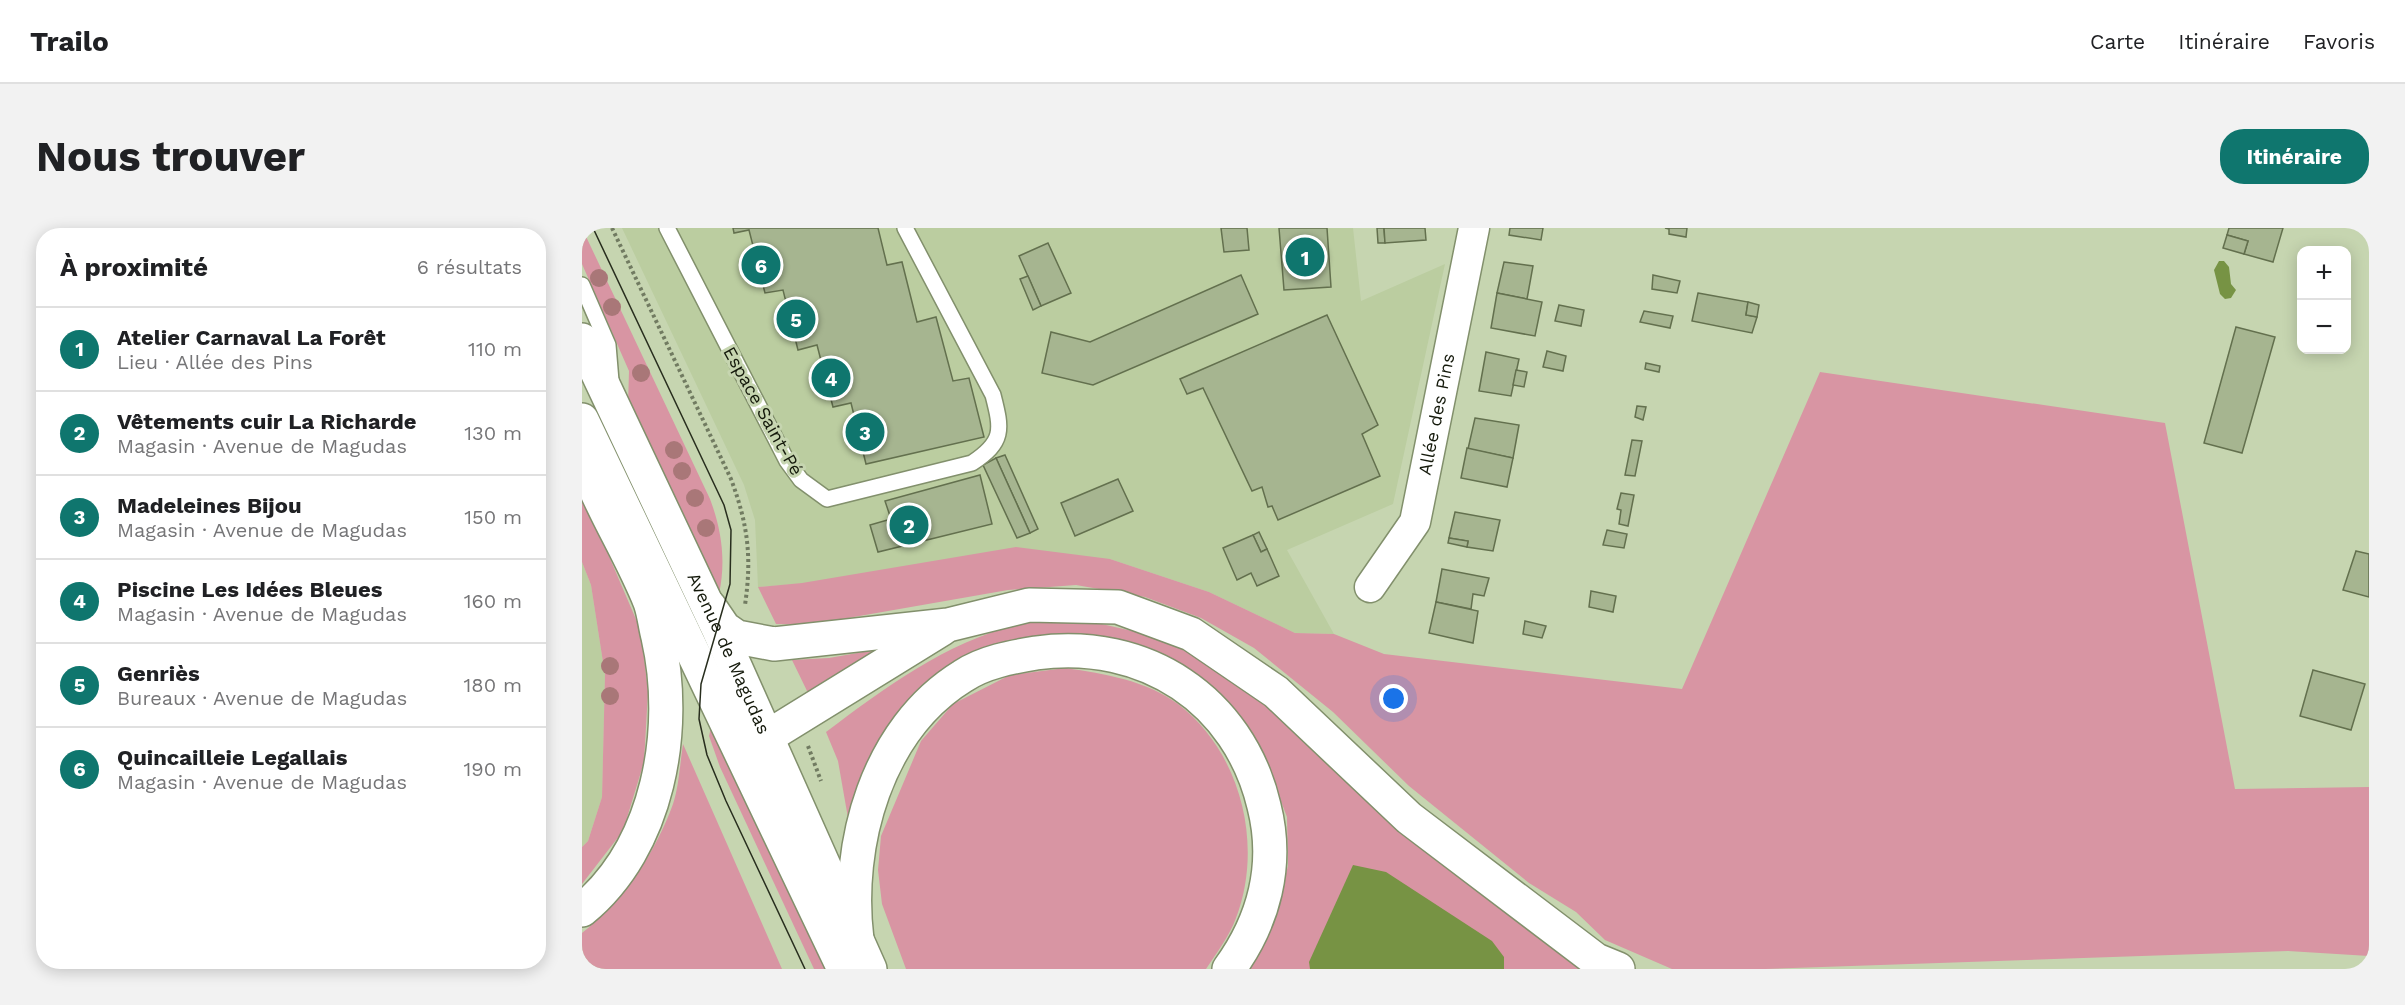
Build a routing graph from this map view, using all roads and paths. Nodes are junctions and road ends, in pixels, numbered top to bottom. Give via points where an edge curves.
1 (612, 228) edge
2 (667, 228) edge
3 (905, 228) edge
4 (1474, 228) edge
5 (582, 285) edge
6 (582, 339) edge
7 (582, 365) edge
8 (608, 395) junction
9 (582, 420) edge
10 (582, 457) edge
11 (1370, 587) dead end
12 (709, 606) junction
13 (948, 625) junction
14 (757, 642) junction
15 (795, 720) junction
16 (767, 737) junction
17 (821, 782) dead end
18 (757, 783) junction
19 (582, 909) edge
20 (851, 954) edge
21 (870, 969) edge
22 (1229, 969) edge
23 (1618, 969) edge

1 - 14 path via 742,508 750,572 745,606
2 - 3 lane, Espace Saint-Pé via 787,461 801,480 826,499 972,464 999,439 993,395
4 - 11 street, Allée des Pins via 1415,522
5 - 8 lane via 608,345
6 - 8 main road, Avenue de Magudas
7 - 8 lane
8 - 12 main road, Avenue de Magudas
9 - 18 main road, Avenue de Magudas
10 - 19 main road via 650,603 667,694 667,734 656,792 638,836 616,873
12 - 14 main road via 724,628 737,637
12 - 16 main road, Avenue de Magudas
13 - 14 main road via 774,644
13 - 15 main road
13 - 23 main road via 1029,605 1118,607 1191,634 1276,692 1409,818 1596,960
15 - 16 main road
15 - 17 path
16 - 18 main road via 755,752
16 - 20 main road, Avenue de Magudas
18 - 20 main road, Avenue de Magudas
20 - 21 main road, Avenue de Magudas
20 - 22 main road via 862,827 879,779 908,724 964,675 1008,657 1056,651 1099,652 1146,665 1178,680 1210,705 1236,738 1257,777 1272,849 1267,886 1256,925

